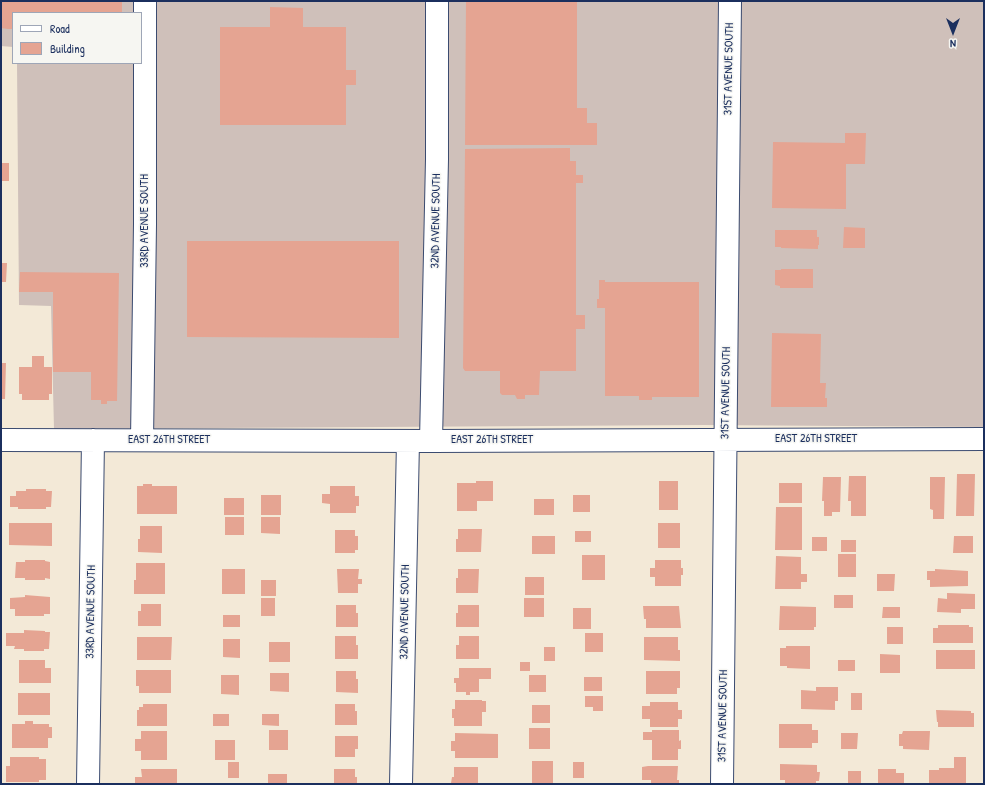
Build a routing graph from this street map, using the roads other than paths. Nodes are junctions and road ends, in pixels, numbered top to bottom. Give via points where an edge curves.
1 (145, 1) edge
2 (437, 1) edge
3 (730, 1) edge
4 (984, 439) edge
5 (1, 440) edge
6 (93, 440) junction
7 (142, 440) junction
8 (726, 440) junction
9 (408, 441) junction
10 (431, 441) junction
11 (88, 784) edge
12 (401, 784) edge
13 (722, 784) edge

1 - 7 street, 33RD AVENUE SOUTH
2 - 10 street, 32ND AVENUE SOUTH via 437,160
3 - 8 street, 31ST AVENUE SOUTH
4 - 8 street, EAST 26TH STREET
5 - 6 street, EAST 26TH STREET
6 - 7 street, EAST 26TH STREET
6 - 11 street, 33RD AVENUE SOUTH
7 - 9 street, EAST 26TH STREET
8 - 10 street, EAST 26TH STREET
8 - 13 street, 31ST AVENUE SOUTH
9 - 10 street, EAST 26TH STREET
9 - 12 street, 32ND AVENUE SOUTH

